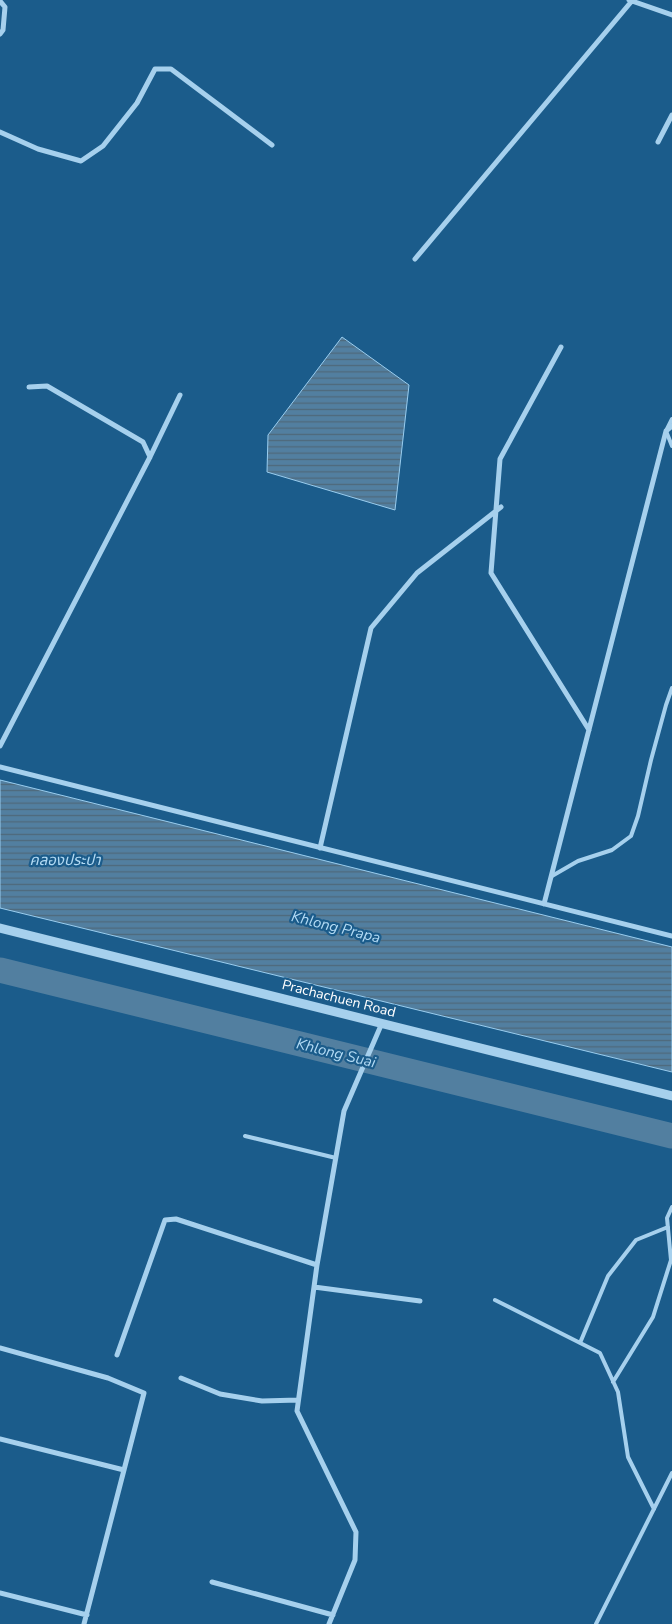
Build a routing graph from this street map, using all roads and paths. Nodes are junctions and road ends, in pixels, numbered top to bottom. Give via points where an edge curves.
1 (0, 1) edge
2 (630, 1) edge
3 (672, 15) edge
4 (0, 34) edge
5 (672, 115) edge
6 (0, 132) edge
7 (658, 142) dead end
8 (272, 145) dead end
9 (416, 259) dead end
10 (561, 347) dead end
11 (29, 387) dead end
12 (180, 395) dead end
13 (672, 419) edge
14 (672, 426) edge
15 (666, 431) junction
16 (672, 446) edge
17 (150, 457) junction
18 (501, 507) dead end
19 (496, 511) junction
20 (672, 688) edge
21 (589, 730) junction
22 (0, 746) edge
23 (0, 767) edge
24 (320, 848) junction
25 (552, 876) junction
26 (544, 904) junction
27 (0, 928) edge
28 (672, 936) edge
29 (382, 1023) junction
30 (672, 1096) edge
31 (245, 1136) dead end
32 (336, 1158) junction
33 (672, 1207) edge
34 (668, 1227) junction
35 (317, 1265) junction
36 (314, 1287) junction
37 (495, 1300) dead end
38 (420, 1301) dead end
39 (580, 1343) junction
40 (0, 1348) edge
41 (116, 1355) dead end
42 (181, 1378) dead end
43 (613, 1382) junction
44 (298, 1400) junction
45 (0, 1439) edge
46 (124, 1470) junction
47 (672, 1473) edge
48 (654, 1509) junction
49 (212, 1582) dead end
50 (0, 1593) edge
51 (87, 1615) junction
52 (333, 1615) junction
53 (84, 1624) edge
54 (329, 1624) edge
55 (596, 1624) edge

1 - 4 street via 6,7
2 - 3 street
2 - 9 street
5 - 7 street
6 - 8 street via 38,149 81,161 103,146 137,103 155,69 171,69
10 - 19 street via 500,459
11 - 17 street via 46,386 143,442
12 - 17 street
13 - 15 lane
14 - 15 street
15 - 16 lane
15 - 21 street
17 - 22 street
18 - 19 street
19 - 21 street via 491,573
19 - 24 street via 417,573 371,628
20 - 25 lane via 631,836 612,850 578,861
21 - 25 street
23 - 24 street
24 - 26 street
25 - 26 street
26 - 28 street
27 - 29 street, Prachachuen Road
29 - 30 street, Prachachuen Road
29 - 32 street via 344,1111
31 - 32 lane
32 - 35 street
33 - 34 lane via 667,1218
34 - 39 lane via 636,1240 608,1276
34 - 43 lane via 671,1260 653,1317
35 - 36 street
35 - 41 street via 176,1219 165,1220
36 - 38 street
36 - 44 street
37 - 39 lane
39 - 43 lane via 600,1352
40 - 46 street via 108,1378 144,1393
42 - 44 street via 220,1394 262,1401
43 - 48 lane via 618,1392 628,1457
44 - 52 street via 297,1411 356,1532 355,1560
45 - 46 street
46 - 51 street
47 - 48 lane
48 - 55 lane
49 - 52 street
50 - 51 street
51 - 53 street
52 - 54 street

